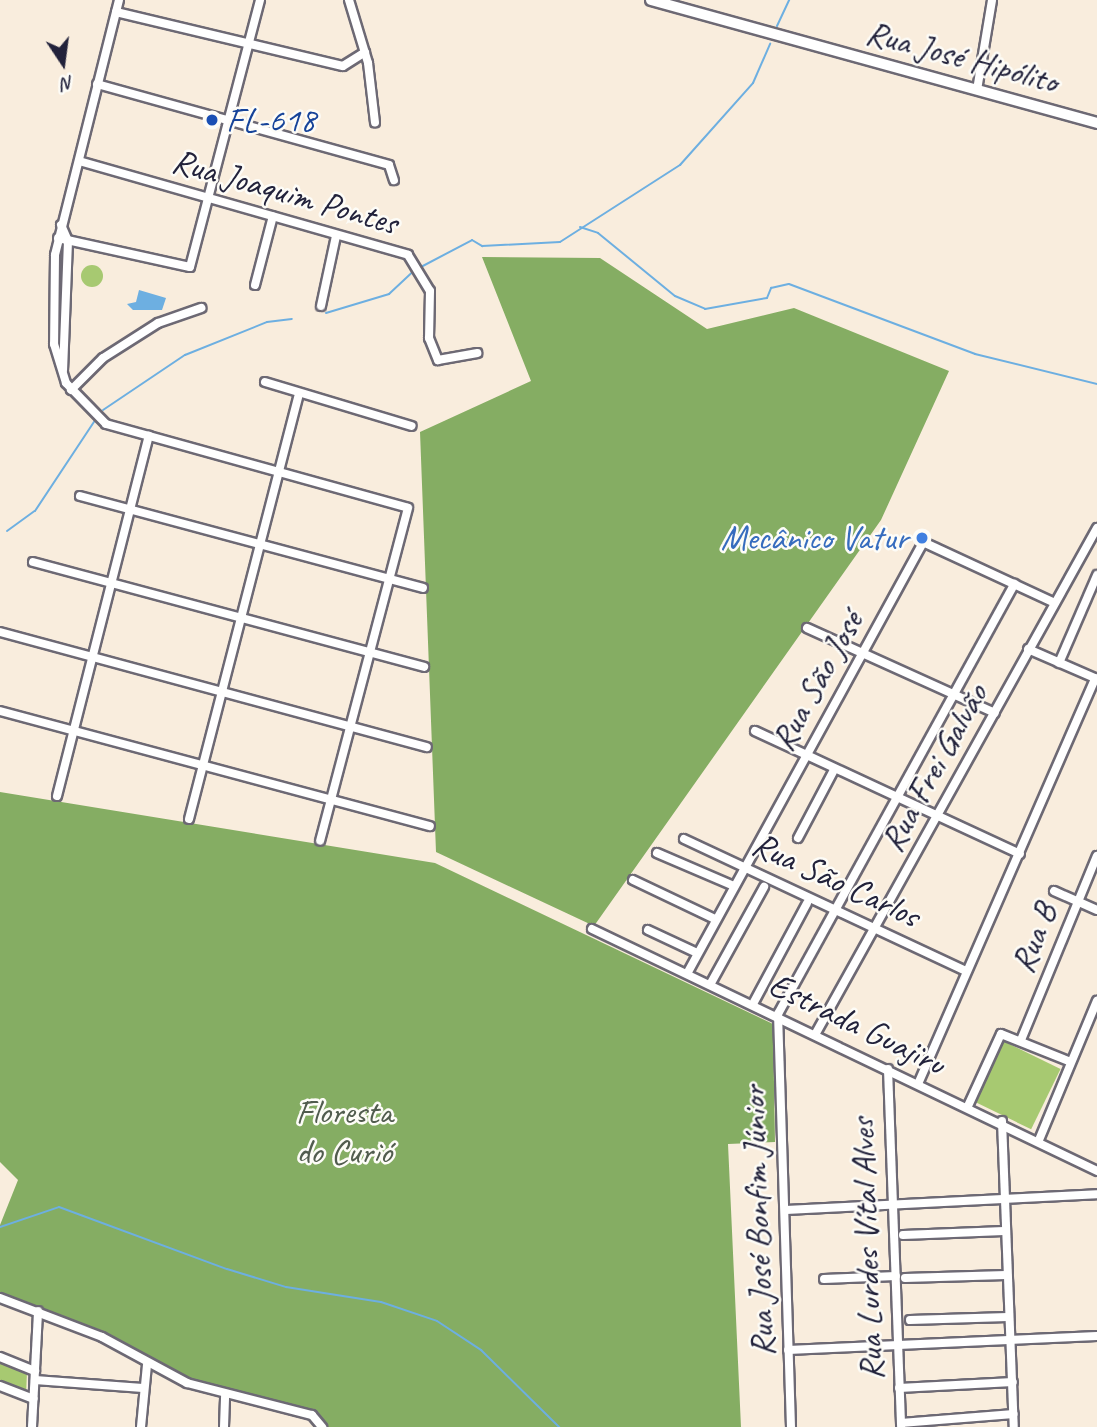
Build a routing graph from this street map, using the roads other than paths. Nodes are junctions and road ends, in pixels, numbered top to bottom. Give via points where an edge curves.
1 (119, 0) edge
2 (260, 0) edge
3 (349, 0) edge
4 (651, 0) edge
5 (992, 0) edge
6 (116, 12) junction
7 (248, 45) junction
8 (365, 52) junction
9 (97, 84) junction
10 (977, 90) junction
11 (232, 121) junction
12 (1097, 123) edge
13 (375, 124) dead end
14 (79, 161) junction
15 (394, 180) dead end
16 (213, 196) junction
17 (273, 216) junction
18 (61, 225) junction
19 (336, 236) junction
20 (58, 238) junction
21 (68, 241) junction
22 (256, 285) dead end
23 (321, 306) dead end
24 (201, 308) dead end
25 (477, 353) dead end
26 (63, 372) junction
27 (265, 382) dead end
28 (71, 390) junction
29 (298, 397) junction
30 (412, 426) dead end
31 (149, 436) junction
32 (279, 469) junction
33 (80, 496) dead end
34 (130, 509) junction
35 (1097, 528) edge
36 (260, 544) junction
37 (33, 562) dead end
38 (1097, 575) edge
39 (390, 579) junction
40 (111, 583) junction
41 (1014, 584) junction
42 (423, 587) dead end
43 (1055, 603) junction
44 (241, 618) junction
45 (807, 628) dead end
46 (0, 632) edge
47 (1028, 649) junction
48 (370, 652) junction
49 (862, 654) junction
50 (91, 657) junction
51 (1059, 663) junction
52 (424, 667) dead end
53 (1096, 678) edge
54 (222, 692) junction
55 (958, 693) junction
56 (0, 711) edge
57 (995, 713) junction
58 (351, 726) junction
59 (75, 730) junction
60 (755, 731) dead end
61 (427, 747) dead end
62 (806, 757) junction
63 (203, 766) junction
64 (833, 772) junction
65 (57, 796) dead end
66 (331, 800) junction
67 (897, 800) junction
68 (936, 816) junction
69 (189, 820) dead end
70 (430, 826) dead end
71 (798, 838) dead end
72 (684, 839) dead end
73 (320, 841) dead end
74 (657, 853) dead end
75 (1020, 854) junction
76 (1097, 856) edge
77 (743, 866) junction
78 (633, 880) dead end
79 (734, 886) junction
80 (764, 887) dead end
81 (1054, 891) dead end
82 (1078, 902) junction
83 (807, 903) dead end
84 (839, 907) junction
85 (1097, 910) edge
86 (715, 919) junction
87 (878, 926) junction
88 (592, 929) dead end
89 (648, 930) dead end
90 (697, 953) junction
91 (966, 971) junction
92 (688, 972) junction
93 (711, 983) junction
94 (1097, 1001) edge
95 (754, 1002) junction
96 (778, 1014) junction
97 (816, 1033) junction
98 (1021, 1040) junction
99 (1071, 1062) junction
100 (888, 1069) junction
101 (918, 1084) junction
102 (968, 1106) junction
103 (1002, 1121) junction
104 (1039, 1140) junction
105 (1097, 1171) edge
106 (1097, 1195) edge
107 (1003, 1202) junction
108 (893, 1206) junction
109 (786, 1210) junction
110 (1004, 1231) junction
111 (903, 1235) dead end
112 (1006, 1275) junction
113 (900, 1277) junction
114 (824, 1279) dead end
115 (0, 1298) edge
116 (38, 1311) junction
117 (1008, 1317) junction
118 (910, 1320) dead end
119 (1097, 1336) edge
120 (1010, 1342) junction
121 (897, 1345) junction
122 (788, 1350) junction
123 (0, 1357) edge
124 (147, 1365) junction
125 (35, 1376) junction
126 (1013, 1382) junction
127 (0, 1386) edge
128 (143, 1388) junction
129 (899, 1388) junction
130 (225, 1395) junction
131 (34, 1399) junction
132 (1014, 1414) junction
133 (901, 1425) edge
134 (32, 1427) edge
135 (141, 1427) edge
136 (224, 1427) edge
137 (323, 1427) edge
138 (791, 1427) edge
139 (1014, 1427) edge

1 - 6 street
2 - 7 street
3 - 8 street
4 - 10 street, Rua José Hipólito
5 - 10 street
6 - 7 street
6 - 9 street
7 - 8 street via 348,65
7 - 11 street
8 - 13 street
9 - 11 street
9 - 14 street
10 - 12 street, Rua José Hipólito
11 - 15 street via 389,165
11 - 16 street
14 - 16 street, Rua Joaquim Pontes
14 - 18 street
16 - 17 street, Rua Joaquim Pontes
16 - 21 street via 191,265 180,269
17 - 19 street, Rua Joaquim Pontes
17 - 22 street
18 - 20 street
18 - 21 street
19 - 23 street
19 - 25 street, Rua Joaquim Pontes via 396,250 419,267 430,290 434,354 443,362
20 - 21 street
20 - 26 street via 54,344
21 - 26 street
24 - 28 street via 147,330 103,358
26 - 28 street
27 - 29 street
28 - 31 street via 101,422
29 - 30 street
29 - 32 street
31 - 32 street
31 - 34 street
32 - 36 street
32 - 39 street via 406,506
33 - 34 street
34 - 36 street
34 - 40 street
35 - 43 street, Rua Frei Galvão
36 - 39 street
36 - 44 street
37 - 40 street
38 - 51 street
39 - 42 street
39 - 48 street
40 - 44 street
40 - 50 street
41 - 43 street, Rua São José
41 - 49 street, Rua São José via 923,542
41 - 55 street
43 - 47 street, Rua Frei Galvão
44 - 48 street
44 - 54 street
45 - 49 street
46 - 50 street
47 - 51 street
47 - 57 street, Rua Frei Galvão
48 - 52 street
48 - 58 street
49 - 55 street
49 - 62 street, Rua São José
50 - 54 street
50 - 59 street
51 - 53 street
53 - 75 street
54 - 58 street
54 - 63 street
55 - 57 street
55 - 67 street
56 - 59 street
57 - 68 street, Rua Frei Galvão
58 - 61 street
58 - 66 street
59 - 63 street
59 - 65 street
60 - 62 street
62 - 64 street
62 - 77 street, Rua São José
63 - 66 street
63 - 69 street
64 - 67 street
64 - 71 street
66 - 70 street
66 - 73 street
67 - 68 street
67 - 84 street
68 - 75 street
68 - 87 street, Rua Frei Galvão
72 - 77 street, Rua São Carlos
74 - 79 street
75 - 91 street
76 - 82 street, Rua B
77 - 79 street, Rua São José
77 - 84 street, Rua São Carlos
78 - 86 street
79 - 86 street, Rua São José
80 - 93 street
81 - 82 street
82 - 85 street
82 - 98 street, Rua B
83 - 95 street
84 - 87 street, Rua São Carlos
84 - 96 street
86 - 90 street, Rua São José
87 - 91 street, Rua São Carlos
87 - 97 street, Rua Frei Galvão
88 - 92 street, Estrada Guajiru
89 - 90 street
90 - 92 street, Rua São José
91 - 101 street
92 - 93 street, Estrada Guajiru
93 - 95 street, Estrada Guajiru
94 - 99 street
95 - 96 street, Estrada Guajiru
96 - 97 street, Estrada Guajiru
96 - 109 street, Rua José Bonfim Júnior
97 - 100 street, Estrada Guajiru
98 - 99 street
98 - 102 street via 998,1037
99 - 104 street
100 - 101 street, Estrada Guajiru
100 - 108 street, Rua Lurdes Vítal Alves
101 - 102 street, Estrada Guajiru
102 - 103 street, Estrada Guajiru
103 - 104 street, Estrada Guajiru
103 - 107 street
104 - 105 street, Estrada Guajiru
106 - 107 street
107 - 108 street
107 - 110 street
108 - 109 street
108 - 113 street, Rua Lurdes Vítal Alves
109 - 122 street, Rua José Bonfim Júnior
110 - 111 street
110 - 112 street
112 - 113 street
112 - 117 street
113 - 114 street
113 - 121 street, Rua Lurdes Vítal Alves
115 - 116 street
116 - 124 street via 103,1337
116 - 125 street
117 - 118 street
117 - 120 street
119 - 120 street
120 - 121 street
120 - 126 street
121 - 122 street
121 - 129 street, Rua Lurdes Vítal Alves
122 - 138 street, Rua José Bonfim Júnior
123 - 125 street
124 - 128 street
124 - 130 street
125 - 128 street
125 - 131 street
126 - 129 street
126 - 132 street
127 - 131 street
128 - 135 street
129 - 133 street, Rua Lurdes Vítal Alves
130 - 136 street
130 - 137 street via 312,1415
131 - 134 street
132 - 133 street
132 - 139 street

